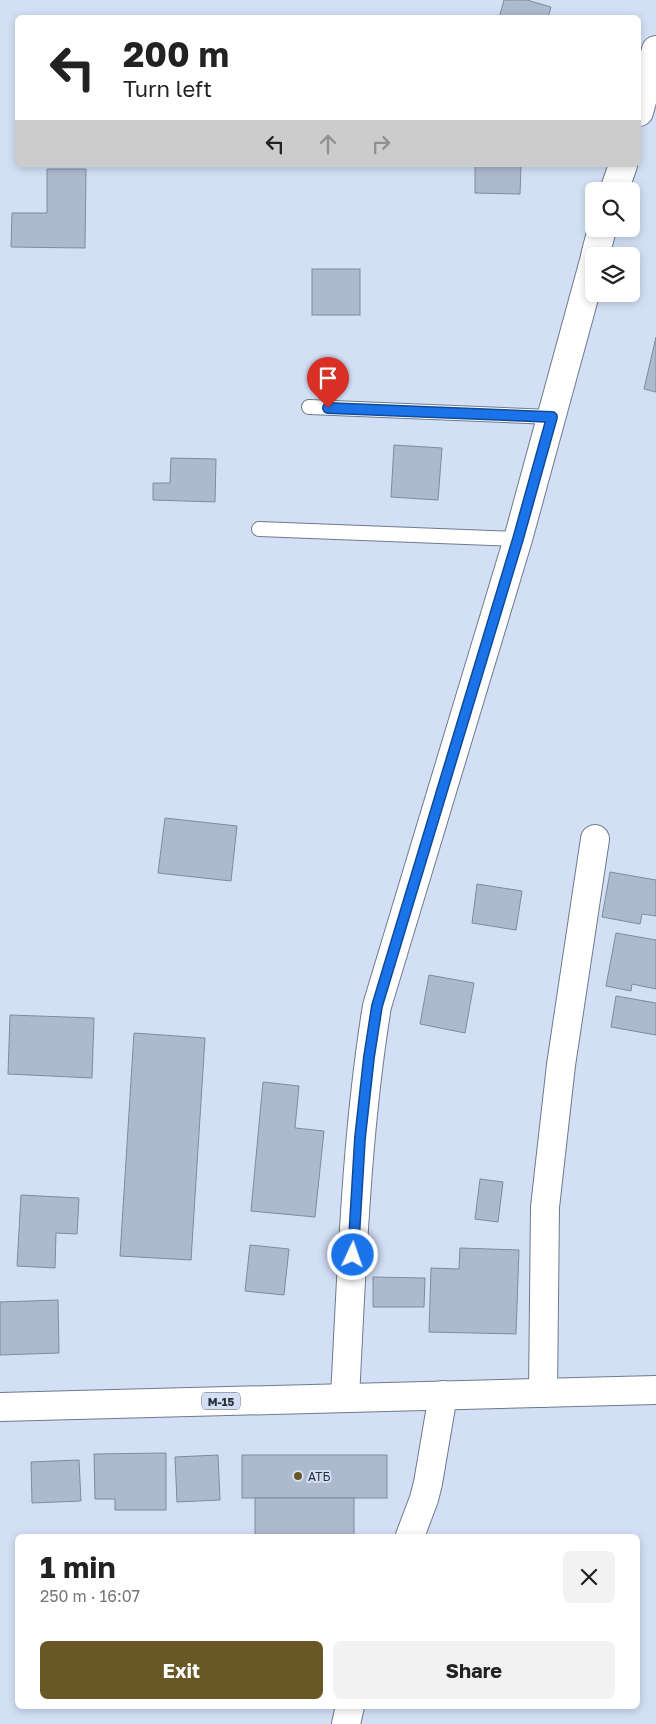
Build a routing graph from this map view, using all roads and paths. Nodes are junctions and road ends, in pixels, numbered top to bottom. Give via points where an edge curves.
1 (656, 50) edge
2 (641, 105) edge
3 (622, 167) edge
4 (617, 182) edge
5 (585, 294) edge
6 (309, 408) dead end
7 (552, 417) junction
8 (259, 529) dead end
9 (518, 539) junction
10 (595, 839) dead end
11 (656, 1390) edge
12 (543, 1393) junction
13 (443, 1394) junction
14 (344, 1397) junction
15 (0, 1407) edge
16 (411, 1534) edge
17 (349, 1709) edge
18 (346, 1724) edge

1 - 2 main road
3 - 4 main road
5 - 7 main road
6 - 7 lane
7 - 9 main road
8 - 9 lane
9 - 14 main road via 377,1006 360,1138
10 - 12 main road via 560,1065 545,1207
11 - 12 main road, М-15
12 - 13 main road, М-15
13 - 14 main road, М-15
13 - 16 main road via 428,1483
14 - 15 main road, М-15
17 - 18 main road

